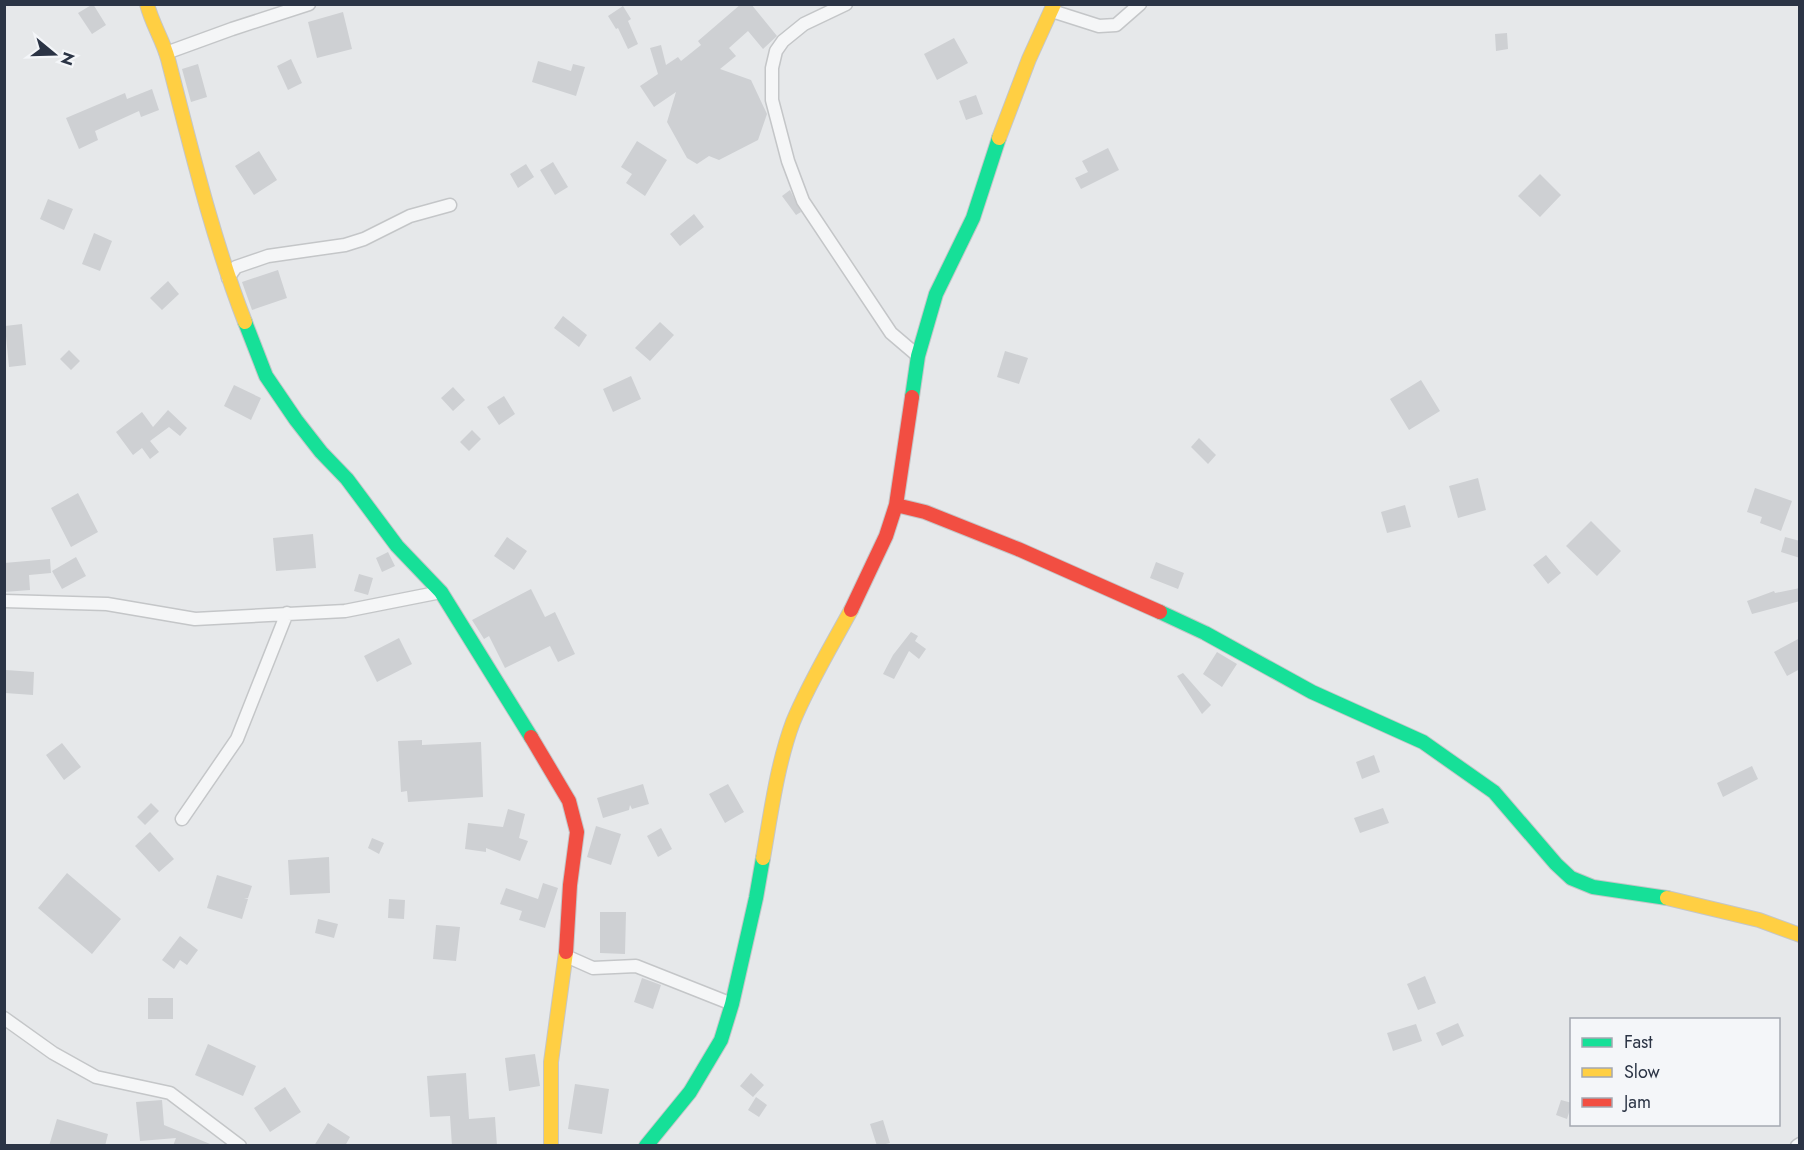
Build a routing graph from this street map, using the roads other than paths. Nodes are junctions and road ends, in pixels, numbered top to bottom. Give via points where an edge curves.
1 (147, 4) edge
2 (309, 4) edge
3 (846, 4) edge
4 (1140, 4) edge
5 (1053, 8) edge
6 (166, 53) junction
7 (450, 205) dead end
8 (228, 278) junction
9 (918, 356) junction
10 (896, 505) junction
11 (441, 592) junction
12 (4, 601) edge
13 (287, 613) junction
14 (182, 819) dead end
15 (1800, 935) edge
16 (566, 956) junction
17 (732, 1004) junction
18 (4, 1018) edge
19 (240, 1146) edge
20 (551, 1146) edge
21 (646, 1146) edge

1 - 6 street
2 - 6 street
3 - 9 street via 804,24 783,40 772,68 772,100 803,201 891,333
4 - 5 street via 1116,24 1099,26
5 - 9 street via 1004,122 973,218 936,294
6 - 8 street
7 - 8 street via 410,216 345,245 257,260 236,267
8 - 11 street via 266,376 296,420 397,546
9 - 10 street
10 - 15 street via 987,536 1135,600 1205,633 1312,692 1423,742 1494,792 1571,878 1593,887 1681,900
10 - 17 street via 886,536 794,723 774,787 756,898
11 - 13 street via 345,611
11 - 16 street via 568,801 576,832
12 - 13 street via 107,604 195,619
13 - 14 street via 237,740
16 - 17 street via 593,968 636,966
16 - 20 street via 550,1062
17 - 21 street via 722,1040 690,1092
18 - 19 street via 53,1053 96,1077 170,1093

